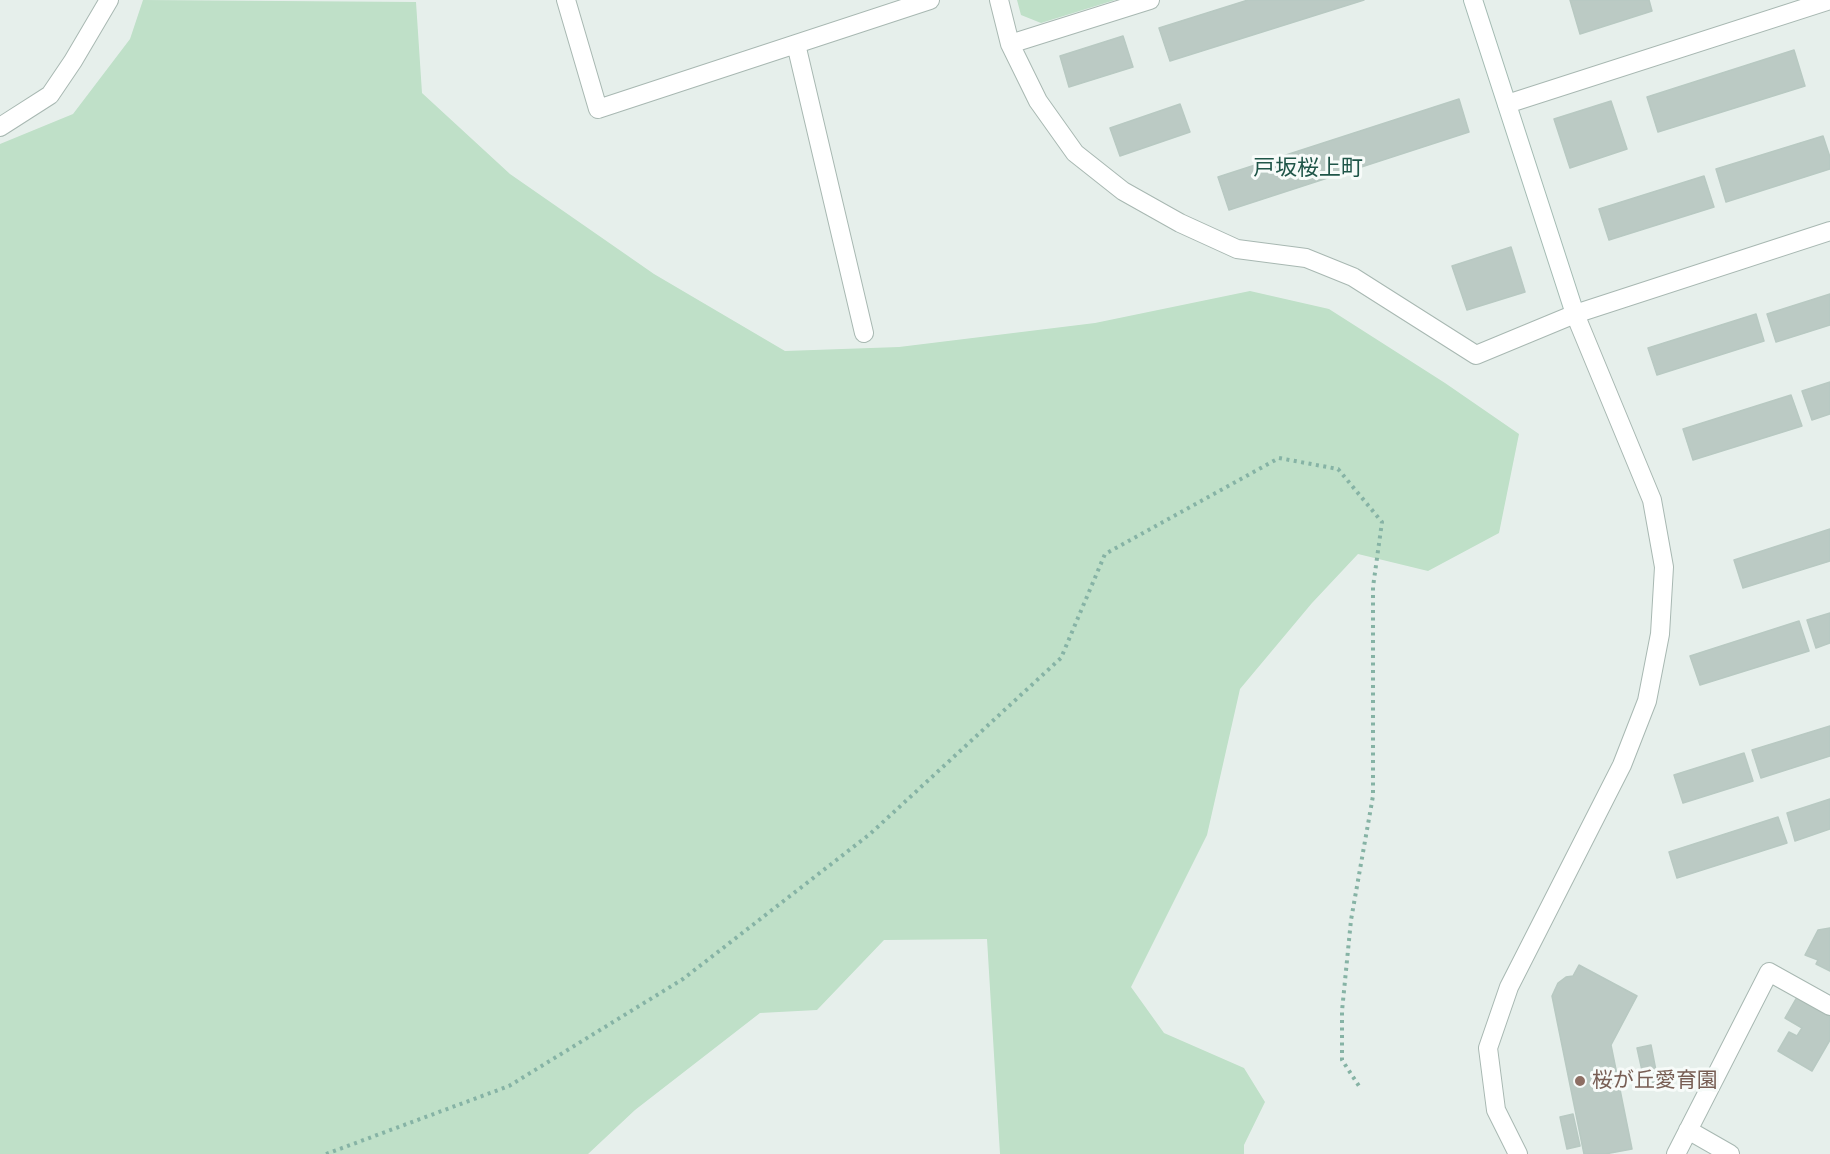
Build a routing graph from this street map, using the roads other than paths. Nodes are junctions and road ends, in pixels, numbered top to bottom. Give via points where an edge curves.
1 (108, 0) edge
2 (566, 0) edge
3 (930, 0) edge
4 (999, 0) edge
5 (1150, 0) edge
6 (1473, 0) edge
7 (1830, 0) edge
8 (796, 44) junction
9 (1010, 44) junction
10 (1507, 104) junction
11 (0, 127) edge
12 (1830, 231) edge
13 (1575, 314) junction
14 (864, 333) dead end
15 (1830, 1006) edge
16 (1688, 1130) junction
17 (1518, 1154) edge
18 (1676, 1154) edge
19 (1731, 1154) edge

1 - 11 street via 50,95
2 - 8 street via 598,109
3 - 8 street
4 - 9 street
5 - 9 street
6 - 10 street
7 - 10 street
8 - 14 street
9 - 13 street via 1038,101 1075,153 1122,191 1180,223 1237,249 1306,258 1353,277 1476,355
10 - 13 street
12 - 13 street
13 - 17 street via 1652,500 1664,567 1660,634 1647,701 1622,765 1509,987 1488,1048 1496,1110
15 - 16 street via 1769,972
16 - 18 street
16 - 19 street

